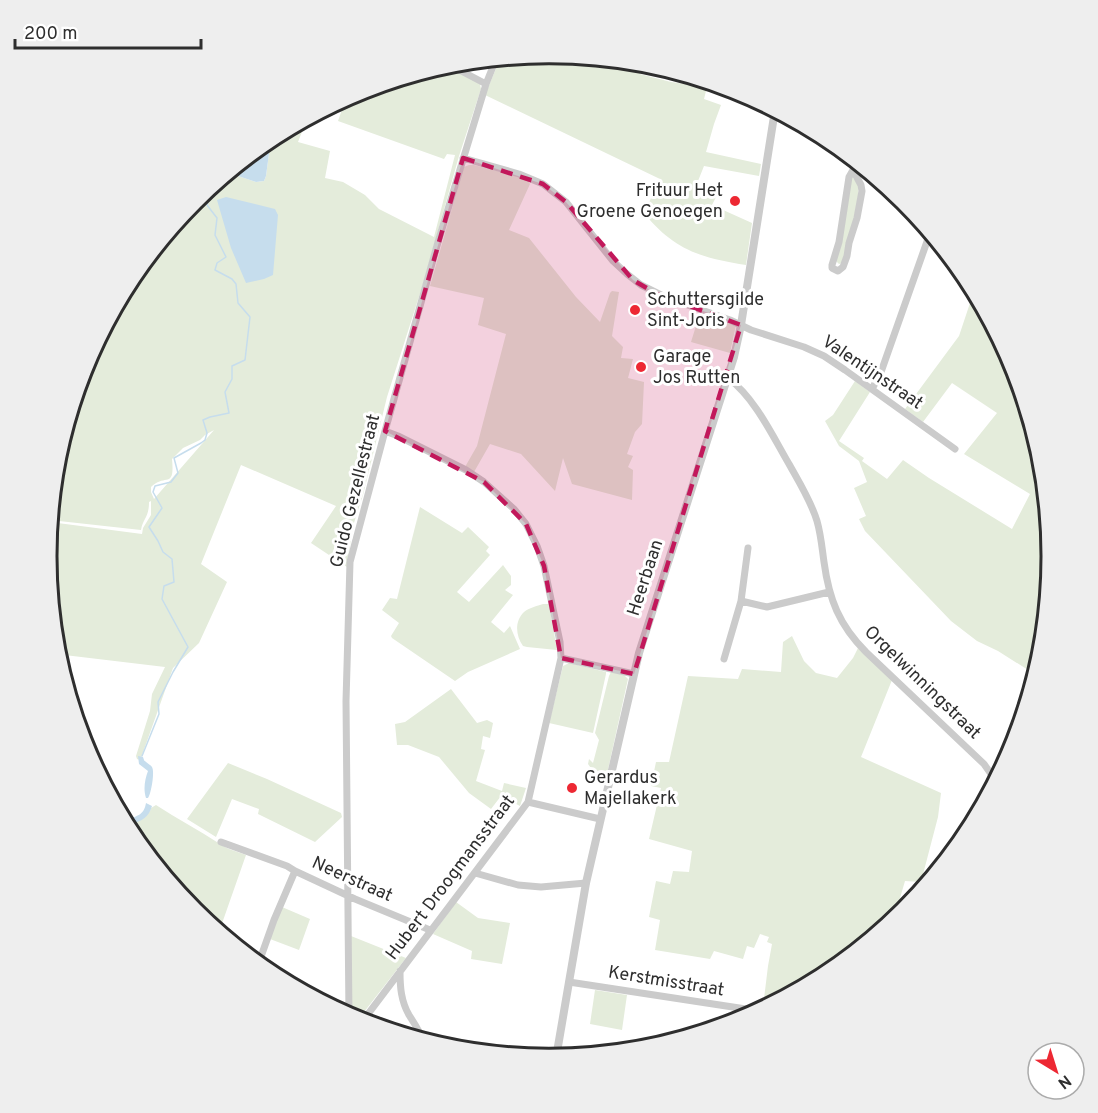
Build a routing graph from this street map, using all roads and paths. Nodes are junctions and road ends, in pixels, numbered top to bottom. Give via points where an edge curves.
1 (492, 68) edge
2 (464, 72) edge
3 (486, 84) junction
4 (774, 119) edge
5 (463, 159) junction
6 (853, 170) joint
7 (927, 242) edge
8 (741, 325) junction
9 (728, 378) junction
10 (872, 389) junction
11 (385, 431) junction
12 (955, 449) dead end
13 (748, 548) dead end
14 (829, 592) junction
15 (741, 601) junction
16 (561, 658) junction
17 (724, 659) dead end
18 (633, 674) junction
19 (990, 773) edge
20 (528, 802) junction
21 (600, 819) junction
22 (221, 842) dead end
23 (295, 871) junction
24 (475, 873) junction
25 (586, 883) junction
26 (348, 894) junction
27 (430, 930) junction
28 (261, 956) edge
29 (400, 971) junction
30 (569, 982) junction
31 (349, 1006) edge
32 (743, 1009) edge
33 (368, 1014) edge
34 (418, 1031) edge
35 (558, 1048) edge

1 - 3 street, Guido Gezellestraat
2 - 3 street
3 - 5 street, Guido Gezellestraat
4 - 8 street, Heerbaan
5 - 8 street, Valentijnstraat via 543,184 566,202 633,280 665,297
5 - 11 street, Guido Gezellestraat
6 - 6 street via 832,265 838,271 847,256 862,191
7 - 10 street
8 - 9 street, Heerbaan
8 - 10 street, Valentijnstraat via 814,351
9 - 14 street, Orgelwinningstraat via 765,423 809,500 820,530
9 - 18 street, Heerbaan
10 - 12 street, Valentijnstraat
11 - 16 street, Hubert Droogmansstraat via 466,470 514,508 526,524 544,566
11 - 26 street, Guido Gezellestraat via 350,562 346,701
13 - 15 street
14 - 15 street via 767,607
14 - 19 street, Orgelwinningstraat via 842,622 860,646
15 - 17 street
16 - 18 street
16 - 20 street, Hubert Droogmansstraat
18 - 21 street, Heerbaan
20 - 21 street
20 - 24 street, Hubert Droogmansstraat
21 - 25 street, Heerbaan
22 - 23 street, Neerstraat
23 - 26 street, Neerstraat
23 - 28 street, Neerstraat
24 - 25 street via 540,887
24 - 27 street, Hubert Droogmansstraat
25 - 30 street, Heerbaan
26 - 27 street, Neerstraat
26 - 31 street, Guido Gezellestraat
27 - 29 street, Hubert Droogmansstraat
29 - 33 street, Hubert Droogmansstraat
29 - 34 street via 402,998
30 - 32 street, Kerstmisstraat
30 - 35 street, Heerbaan

